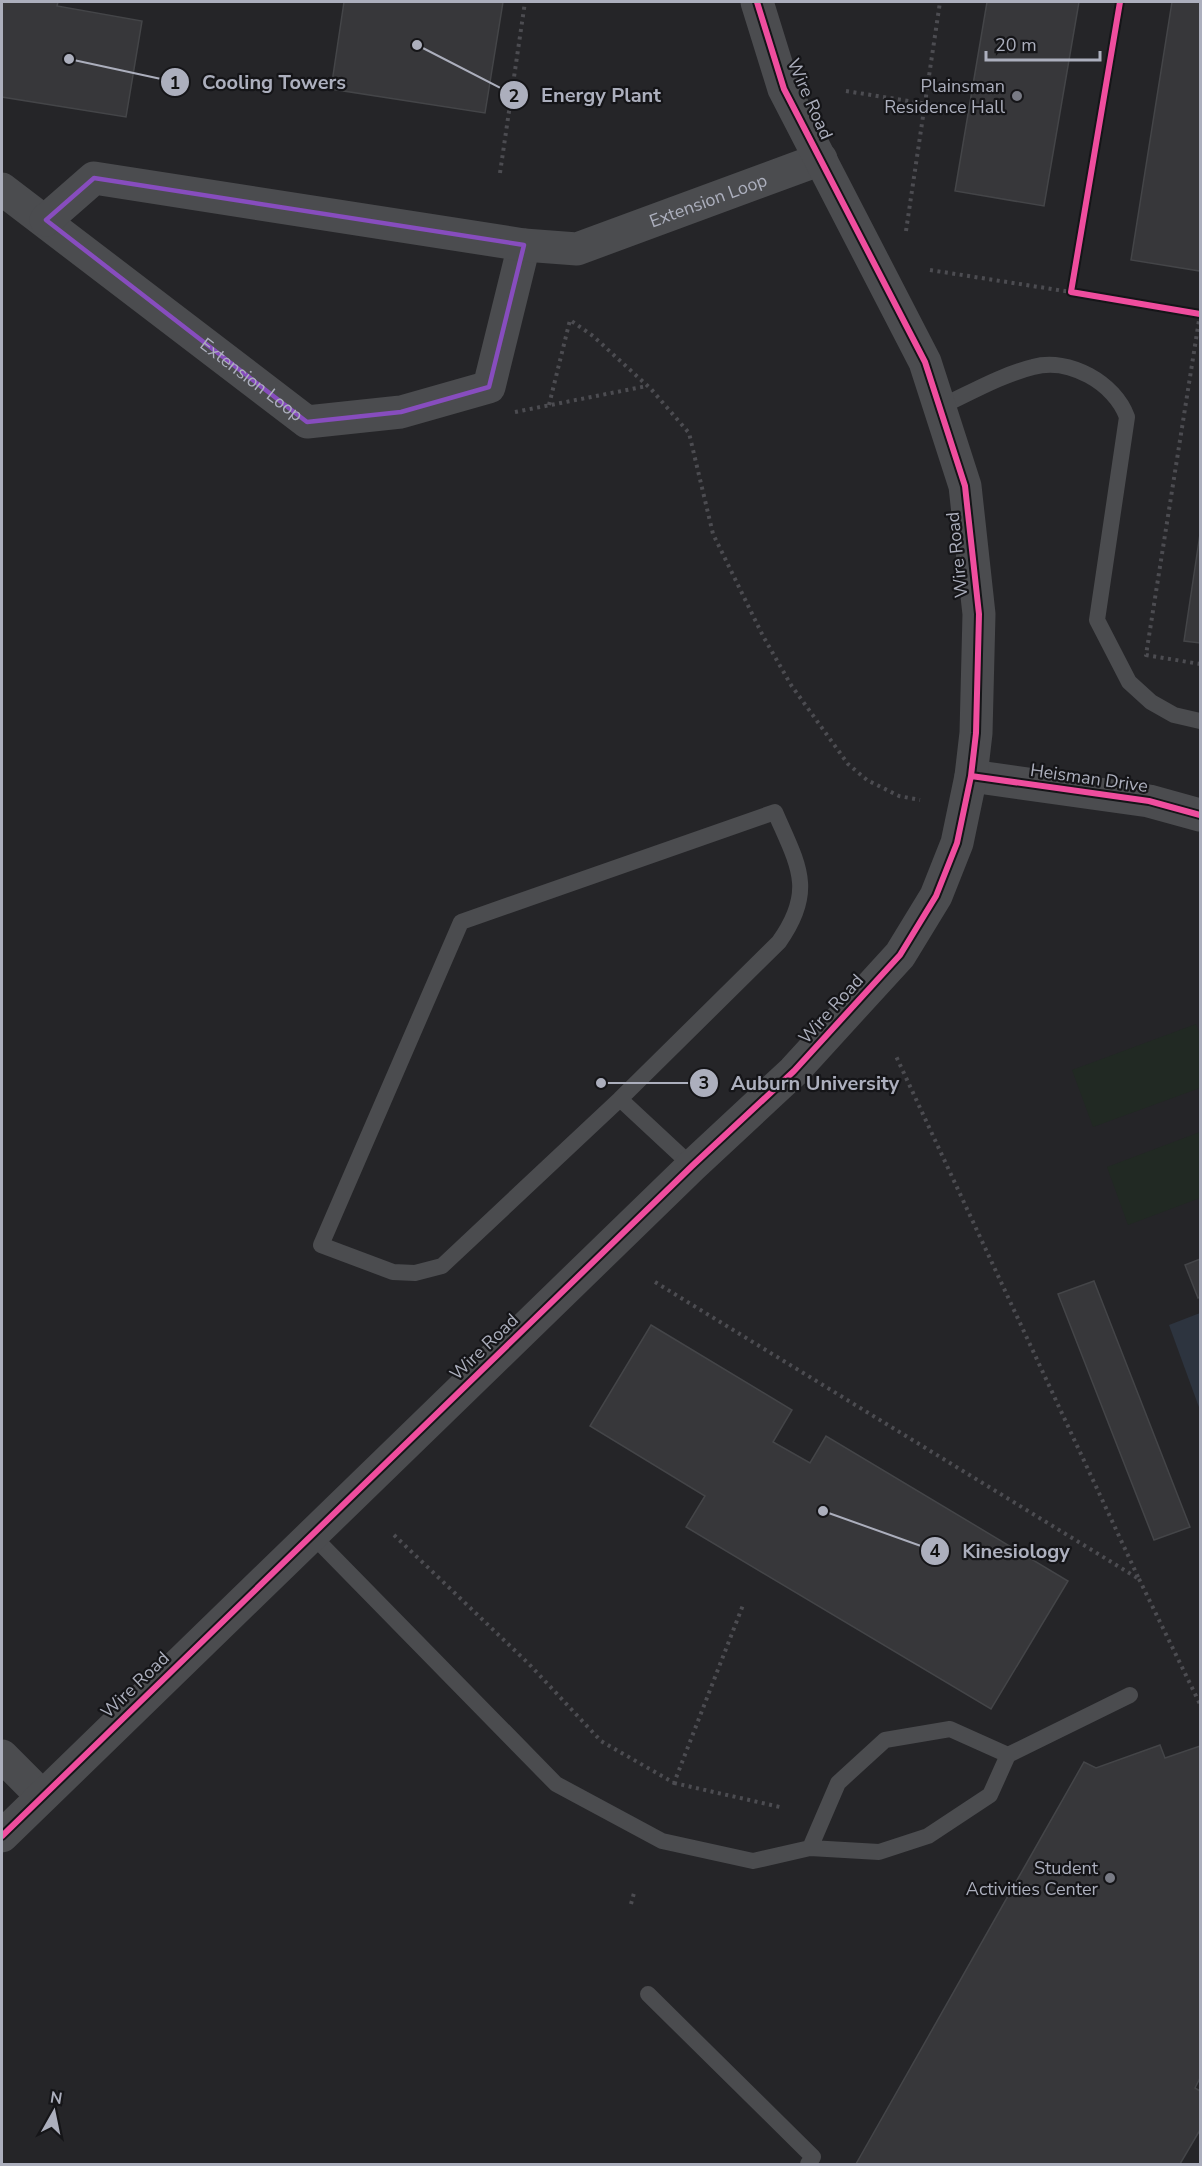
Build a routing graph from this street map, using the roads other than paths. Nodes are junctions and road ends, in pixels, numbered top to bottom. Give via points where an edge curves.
1 (757, 2) edge
2 (821, 159) junction
3 (2, 189) edge
4 (46, 220) junction
5 (524, 245) junction
6 (940, 407) junction
7 (1200, 721) edge
8 (971, 776) junction
9 (1200, 815) edge
10 (620, 1099) junction
11 (692, 1166) junction
12 (312, 1534) junction
13 (1130, 1695) dead end
14 (1008, 1755) junction
15 (2, 1756) edge
16 (42, 1796) junction
17 (2, 1836) edge
18 (810, 1848) junction
19 (648, 1994) dead end
20 (808, 2164) edge

1 - 2 street, Wire Road via 784,89
2 - 5 street, Extension Loop via 577,249
2 - 6 street, Wire Road via 925,362
3 - 4 street, Extension Loop
4 - 5 street, Extension Loop via 94,178
4 - 5 street, Extension Loop via 307,422 401,412 489,387
6 - 7 lane via 1035,366 1082,372 1106,385 1122,403 1127,417 1096,620 1129,682 1151,702 1174,715
6 - 8 street, Wire Road via 965,486 979,615
8 - 9 street, Heisman Drive via 1149,801
8 - 11 street, Wire Road via 957,843 936,896 900,955 794,1071
10 - 10 lane via 780,942 791,926 800,908 798,864 775,812 461,922 321,1245 393,1272 415,1273 442,1266
10 - 11 lane
11 - 12 street, Wire Road
12 - 16 street, Wire Road
12 - 18 lane via 556,1784 662,1841 753,1861
13 - 14 lane
14 - 18 lane via 990,1795 928,1836 879,1852
14 - 18 lane via 950,1729 885,1740 838,1783
15 - 16 street
16 - 17 street, Wire Road
19 - 20 lane via 813,2157

